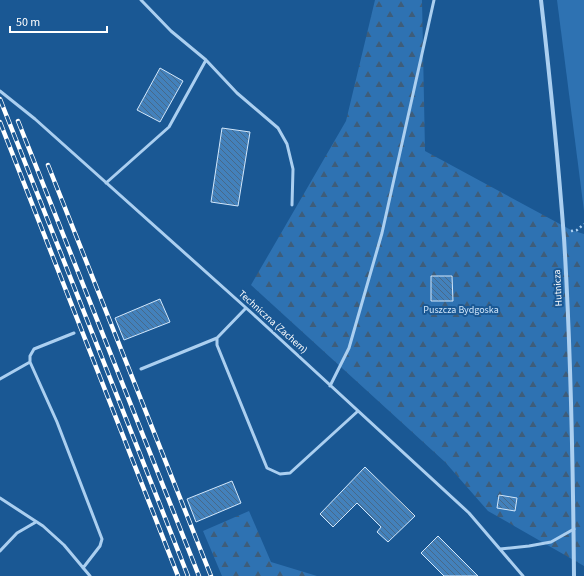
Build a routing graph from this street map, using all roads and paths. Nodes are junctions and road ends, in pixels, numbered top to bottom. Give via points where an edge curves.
1 (141, 0) edge
2 (434, 0) edge
3 (540, 0) edge
4 (206, 60) junction
5 (0, 91) edge
6 (106, 183) junction
7 (292, 205) dead end
8 (584, 224) edge
9 (563, 233) junction
10 (246, 308) junction
11 (74, 332) dead end
12 (217, 338) junction
13 (30, 362) junction
14 (141, 369) dead end
15 (0, 379) edge
16 (330, 386) junction
17 (358, 411) junction
18 (0, 498) edge
19 (36, 522) junction
20 (574, 529) junction
21 (500, 549) junction
22 (0, 551) edge
23 (83, 568) junction
24 (90, 576) edge
25 (523, 576) edge
26 (574, 576) edge

1 - 4 lane via 171,31
2 - 16 lane via 382,233 349,348
3 - 9 street, Hutnicza via 551,90
4 - 6 lane via 169,127
4 - 7 lane via 237,93 278,128 287,144 293,169
5 - 6 lane, Techniczna (Zachem)
6 - 10 lane, Techniczna (Zachem)
8 - 9 path via 577,230
9 - 20 street, Hutnicza via 570,363
10 - 12 lane
10 - 16 lane, Techniczna (Zachem)
11 - 13 lane via 34,349
12 - 14 lane
12 - 17 lane via 217,345 267,468 280,474 290,473
13 - 15 lane
13 - 23 lane via 57,422 102,539 100,546
16 - 17 lane, Techniczna (Zachem)
17 - 21 lane, Techniczna (Zachem) via 469,513
18 - 19 lane
19 - 22 lane via 17,533
19 - 23 lane via 64,545
20 - 21 lane via 551,542
20 - 26 street, Hutnicza
21 - 25 lane, Techniczna (Zachem)
23 - 24 lane

